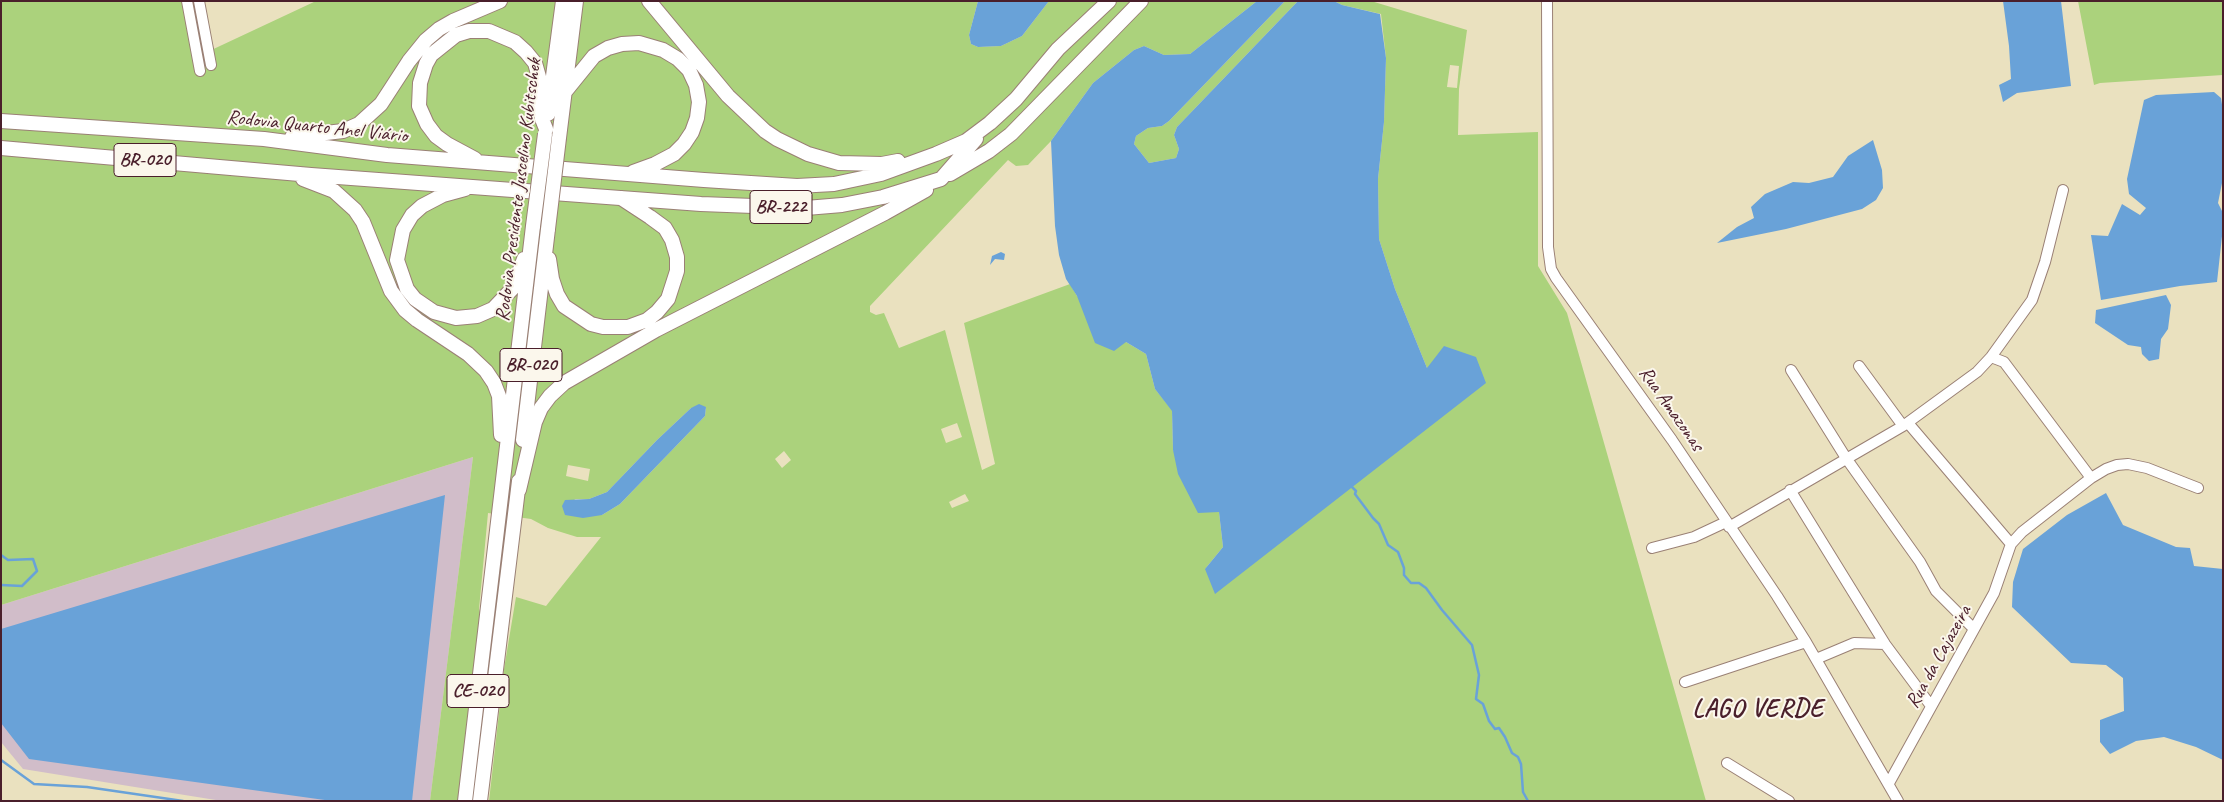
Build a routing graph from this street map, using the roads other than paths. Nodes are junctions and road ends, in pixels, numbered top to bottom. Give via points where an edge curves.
1 (187, 1) edge
2 (199, 1) edge
3 (500, 1) edge
4 (562, 1) edge
5 (576, 1) edge
6 (649, 1) edge
7 (1109, 1) edge
8 (1141, 1) edge
9 (1547, 1) edge
10 (211, 65) dead end
11 (200, 71) dead end
12 (564, 92) junction
13 (1, 121) edge
14 (990, 123) junction
15 (550, 134) junction
16 (264, 139) junction
17 (1, 148) edge
18 (936, 154) junction
19 (484, 163) junction
20 (288, 173) junction
21 (628, 174) junction
22 (941, 179) junction
23 (475, 186) junction
24 (2063, 190) dead end
25 (618, 196) junction
26 (533, 229) junction
27 (547, 234) junction
28 (1991, 357) junction
29 (1859, 366) dead end
30 (1791, 370) dead end
31 (1906, 424) junction
32 (1846, 458) junction
33 (504, 472) junction
34 (2091, 478) junction
35 (2198, 488) dead end
36 (519, 490) junction
37 (1790, 490) junction
38 (1728, 524) junction
39 (2011, 544) junction
40 (1652, 548) dead end
41 (1974, 629) junction
42 (1806, 642) junction
43 (1886, 644) junction
44 (1816, 659) junction
45 (1685, 682) dead end
46 (1931, 706) junction
47 (1727, 763) dead end
48 (1888, 783) junction
49 (464, 801) edge
50 (480, 801) edge
51 (1789, 801) edge
52 (1898, 801) edge

1 - 11 street
2 - 10 street
3 - 16 highway via 446,25 426,40 381,104 359,124 343,131
4 - 15 highway, Rodovia Presidente Juscelino Kubitschek / BR-020
5 - 12 highway, Rodovia Presidente Juscelino Kubitschek / BR-020
6 - 18 highway via 728,96 765,131 782,142 808,154 862,164 882,164
7 - 14 highway, BR-222
8 - 22 highway, BR-222 via 1011,134 990,152
9 - 38 street, Rua Amazonas via 1548,247 1551,269
12 - 15 highway, Rodovia Presidente Juscelino Kubitschek / BR-020
12 - 21 highway via 594,56 622,44 639,43 663,50 689,70 699,102 698,118 692,132 674,154
13 - 16 highway, Rodovia Quarto Anel Viário / BR-020
14 - 18 highway, BR-222 via 966,141
14 - 22 highway
15 - 19 highway via 542,119 535,64 526,52 515,42 489,31 456,35 431,55 426,64 420,83 420,106 436,136
15 - 26 highway, Rodovia Presidente Juscelino Kubitschek / BR-020, bridge
15 - 27 highway, Rodovia Presidente Juscelino Kubitschek / BR-020, bridge
16 - 19 highway, Rodovia Quarto Anel Viário / BR-020 via 387,155
17 - 20 highway, BR-020
18 - 21 highway, BR-222 via 881,174 797,186
19 - 21 highway, Rodovia Quarto Anel Viário / BR-020
20 - 23 highway, BR-020
20 - 33 highway via 334,192 354,210 363,222 391,291 405,310 486,370 499,396
22 - 25 highway, BR-222 via 875,198 806,208 702,204
22 - 36 highway via 908,201 656,330 564,383 550,396 534,422
23 - 25 highway, BR-222
23 - 26 highway via 431,200 412,215 403,230 397,260 401,277 416,299 434,312 456,318 477,316 493,309 513,288
24 - 28 street via 2032,300
25 - 27 highway via 665,228 677,257 677,271 668,300 647,320 628,327 603,327 590,324 564,306 552,279
26 - 33 highway, Rodovia Presidente Juscelino Kubitschek / BR-020
27 - 36 highway, Rodovia Presidente Juscelino Kubitschek / BR-020
28 - 31 street via 1968,379
28 - 34 street via 2004,362
29 - 31 street
30 - 32 street
31 - 32 street
31 - 39 street
32 - 37 street
32 - 41 street via 1920,562 1936,590
33 - 49 highway, Rodovia Presidente Juscelino Kubitschek / CE-020
34 - 35 street, Rua da Cajazeira via 2106,468 2128,464
34 - 39 street, Rua da Cajazeira via 2034,521
36 - 50 highway, Rodovia Presidente Juscelino Kubitschek / CE-020
37 - 38 street
37 - 43 street
38 - 40 street
38 - 42 street, Rua Amazonas
39 - 41 street, Rua da Cajazeira via 1994,593
41 - 46 street, Rua da Cajazeira
42 - 44 street, Rua Amazonas
42 - 45 street
43 - 44 street via 1854,643
43 - 46 street
44 - 48 street, Rua Amazonas
46 - 48 street, Rua da Cajazeira
47 - 51 street
48 - 52 street, Rua Amazonas

